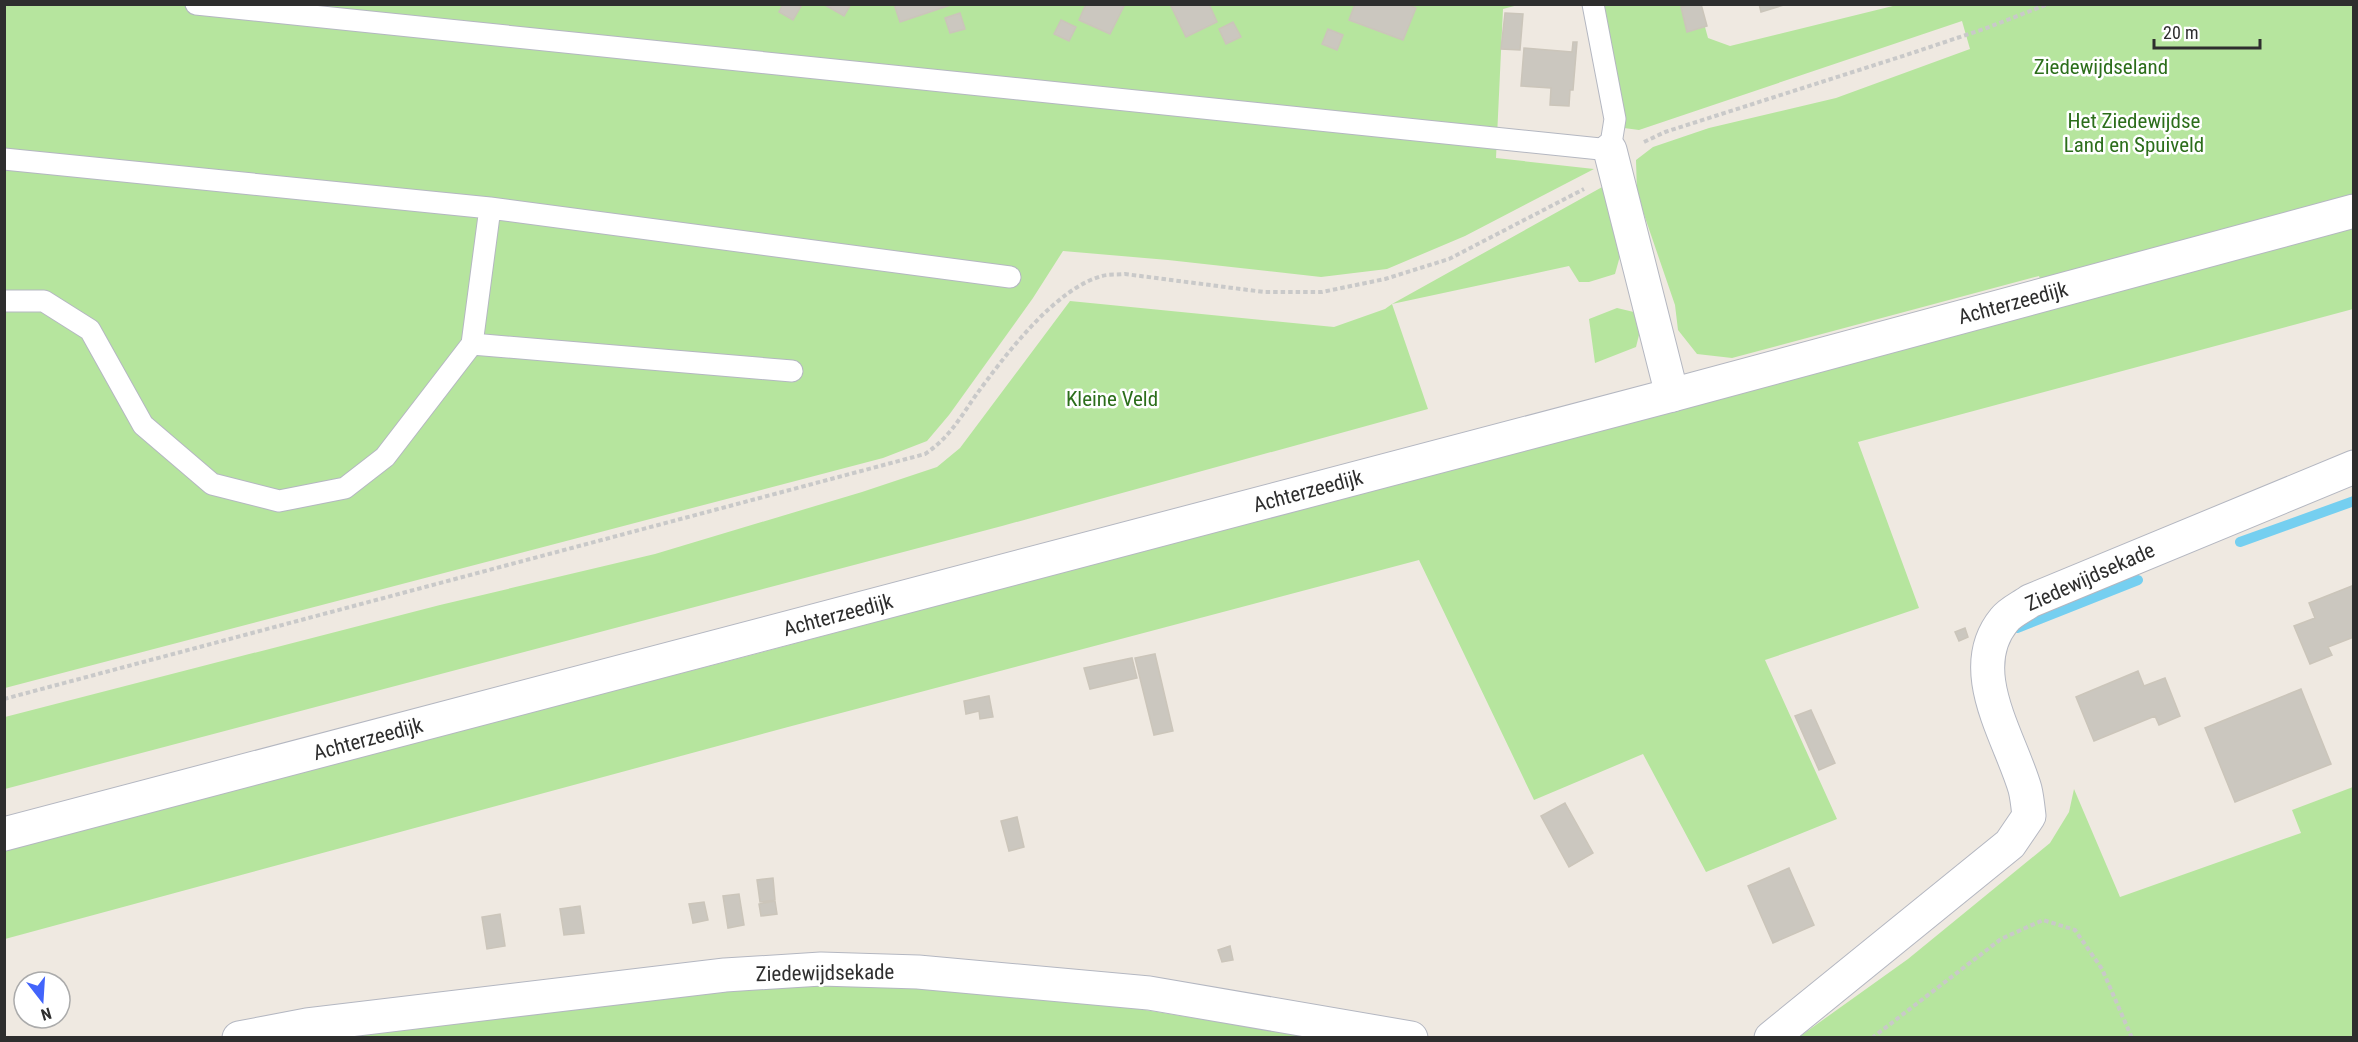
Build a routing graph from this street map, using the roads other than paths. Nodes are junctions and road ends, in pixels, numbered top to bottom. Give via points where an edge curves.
1 (196, 4) edge
2 (1593, 4) edge
3 (1612, 158) junction
4 (4, 159) edge
5 (490, 208) junction
6 (2354, 211) edge
7 (1010, 277) dead end
8 (4, 301) edge
9 (472, 344) junction
10 (792, 371) dead end
11 (1671, 395) junction
12 (2354, 467) edge
13 (4, 834) edge
14 (238, 1038) edge
15 (1411, 1038) edge
16 (1771, 1038) edge

1 - 3 lane
2 - 3 lane via 1615,119
3 - 11 main road
4 - 5 lane
5 - 7 lane
5 - 9 lane
6 - 11 main road, Achterzeedijk
8 - 9 lane via 44,301 90,330 142,425 212,484 279,501 345,488 386,457
9 - 10 lane
11 - 13 main road, Achterzeedijk
12 - 16 main road, Ziedewijdsekade via 2030,601 2005,618 1992,637 1989,692 2025,790 2030,816 2010,844
14 - 15 main road, Ziedewijdsekade via 307,1025 725,975 821,969 918,972 1149,993

